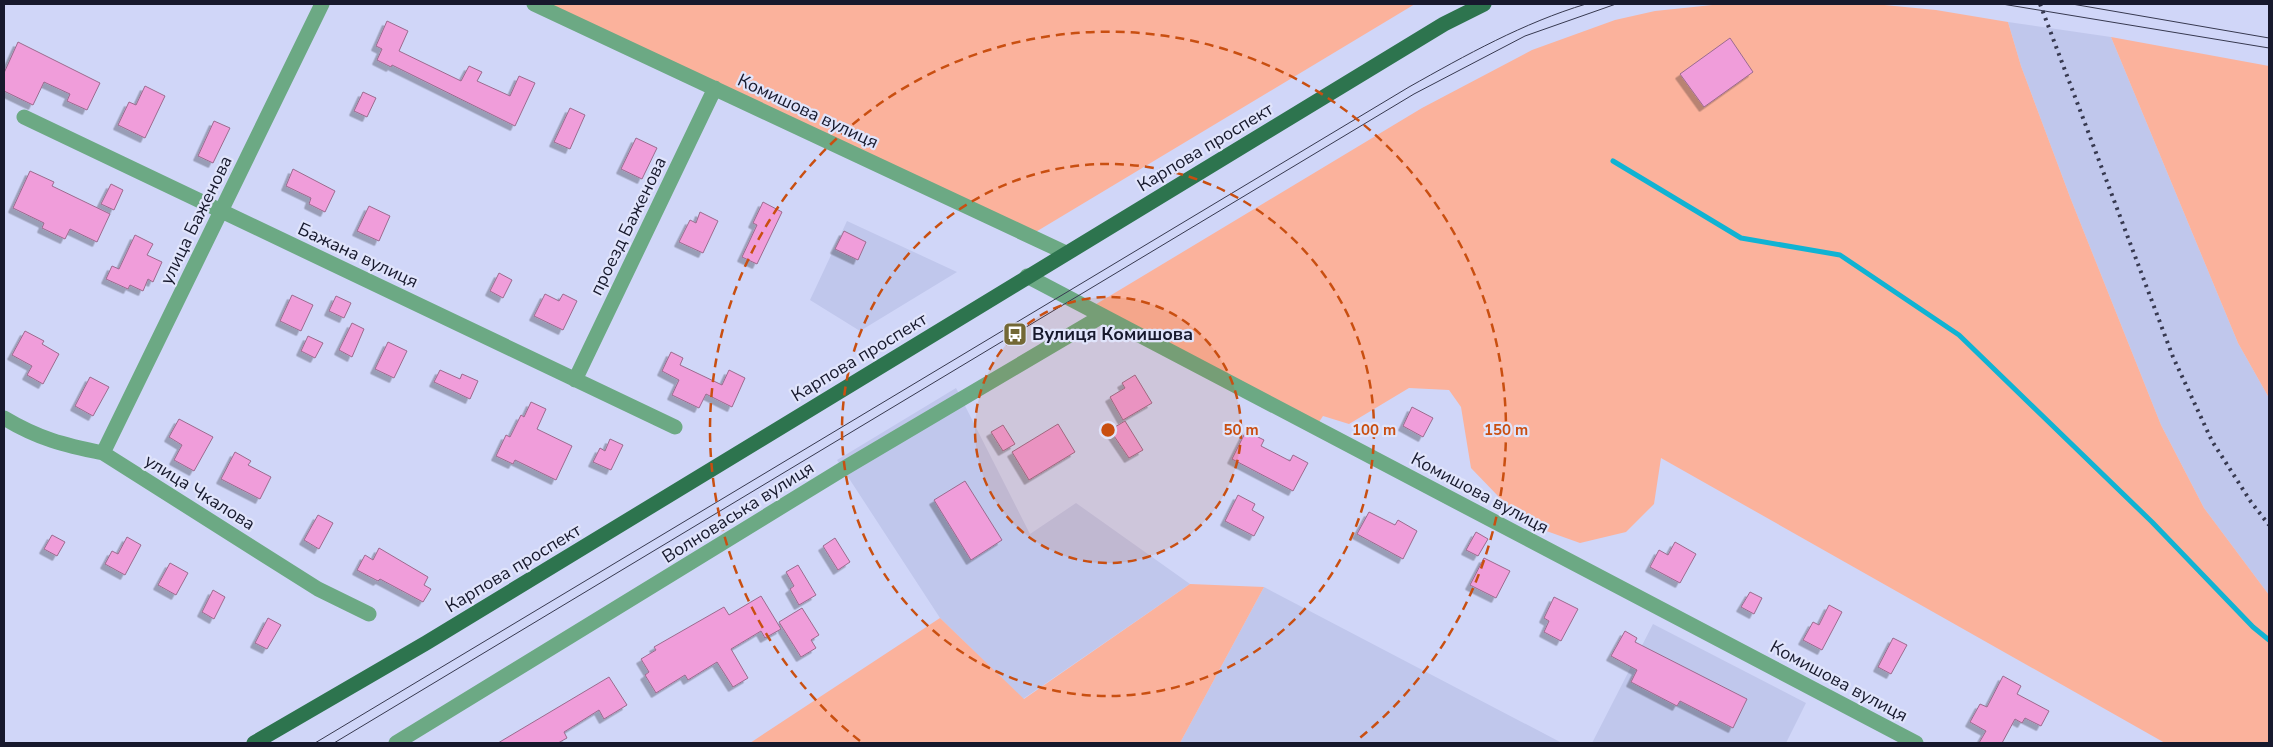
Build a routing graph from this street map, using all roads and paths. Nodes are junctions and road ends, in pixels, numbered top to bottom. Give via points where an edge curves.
1 (322, 4) edge
2 (534, 4) edge
3 (1484, 4) edge
4 (715, 88) junction
5 (24, 117) dead end
6 (221, 211) junction
7 (1066, 253) junction
8 (1026, 276) junction
9 (1102, 316) junction
10 (575, 380) junction
11 (4, 418) edge
12 (675, 427) dead end
13 (103, 453) junction
14 (369, 614) dead end
15 (254, 743) edge
16 (396, 743) edge
17 (1916, 743) edge

1 - 6 street, улица Баженова
2 - 4 street, Комишова вулиця
3 - 7 main road, Карпова проспект via 1444,24
4 - 7 street, Комишова вулиця
4 - 10 street, проезд Баженова
5 - 6 street, Бажана вулиця
6 - 10 street, Бажана вулиця
6 - 13 street, улица Баженова
7 - 8 main road, Карпова проспект
8 - 9 street, Комишова вулиця
8 - 15 main road, Карпова проспект via 426,642
9 - 16 street, Волноваська вулиця via 843,469
9 - 17 street, Комишова вулиця
10 - 12 street, Бажана вулиця
11 - 13 street, улица Чкалова via 32,435
13 - 14 street, улица Чкалова via 318,589

